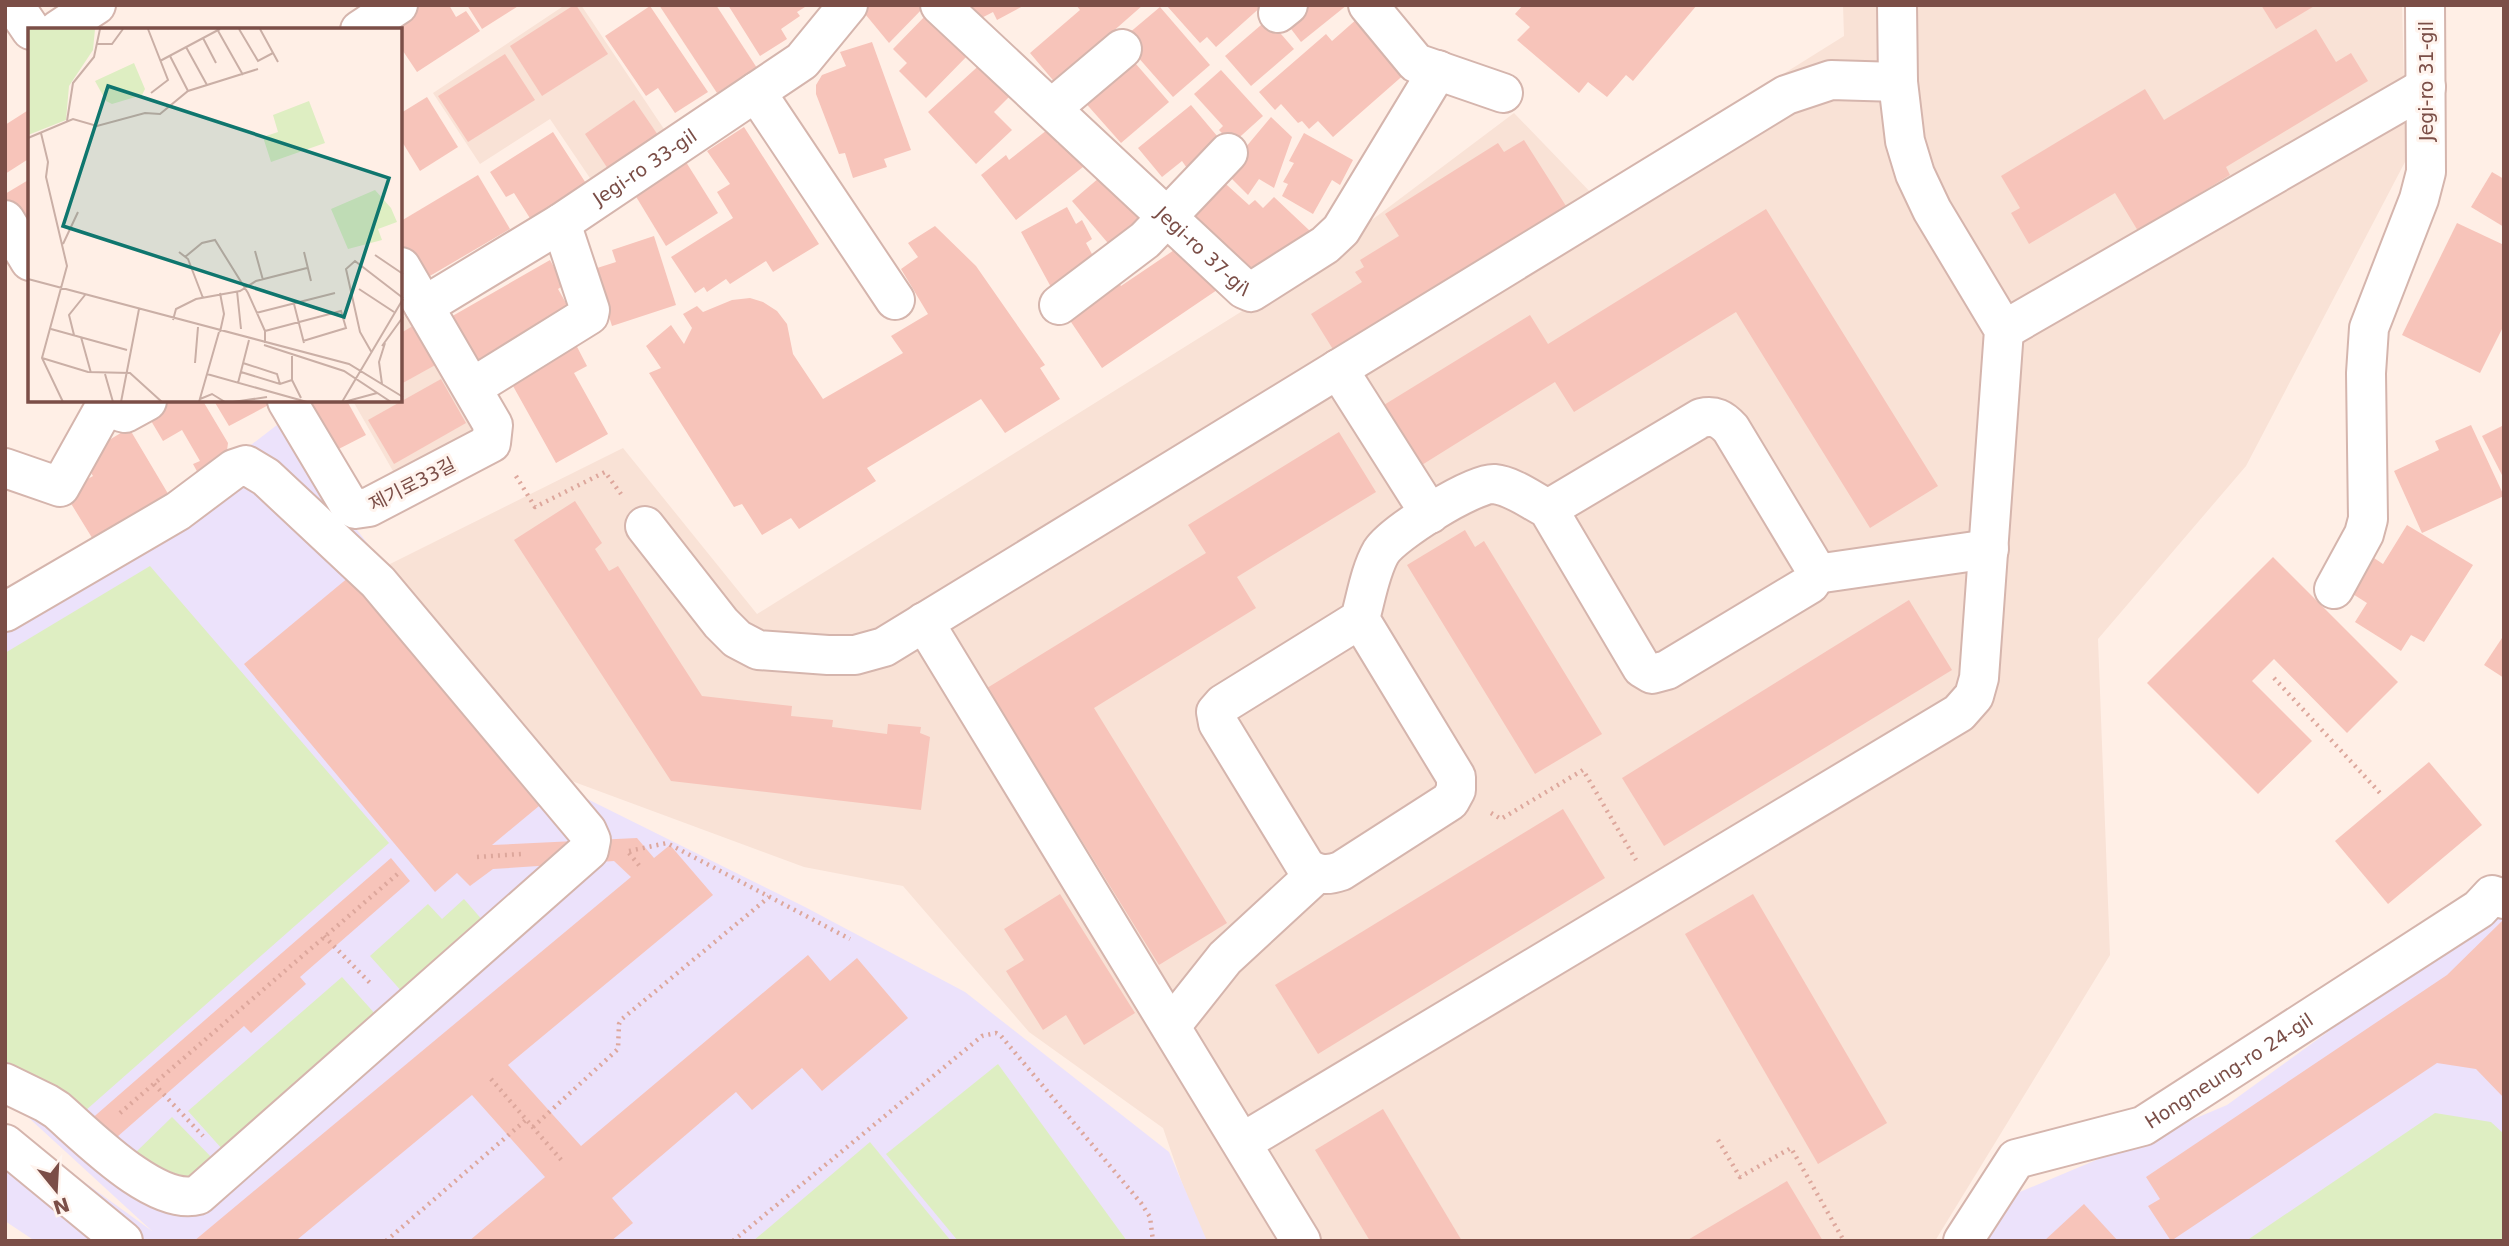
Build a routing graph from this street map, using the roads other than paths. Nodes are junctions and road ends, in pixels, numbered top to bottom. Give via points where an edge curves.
1 (14, 5) edge
2 (96, 5) edge
3 (398, 5) edge
4 (848, 5) edge
5 (940, 5) edge
6 (1368, 5) edge
7 (1897, 5) edge
8 (2425, 5) edge
9 (30, 28) edge
10 (61, 28) edge
11 (363, 28) edge
12 (1122, 49) dead end
13 (1438, 71) junction
14 (1898, 82) junction
15 (2426, 87) junction
16 (756, 92) junction
17 (1503, 93) dead end
18 (1052, 108) junction
19 (1228, 153) dead end
20 (1168, 216) junction
21 (5, 220) edge
22 (561, 223) junction
23 (28, 258) edge
24 (402, 269) edge
25 (895, 300) dead end
26 (1059, 305) dead end
27 (424, 306) junction
28 (2004, 330) junction
29 (1338, 369) junction
30 (472, 387) junction
31 (107, 402) edge
32 (115, 402) edge
33 (145, 402) edge
34 (288, 402) edge
35 (5, 468) edge
36 (1548, 509) junction
37 (1430, 514) junction
38 (645, 526) dead end
39 (1989, 549) junction
40 (1816, 574) junction
41 (2334, 589) dead end
42 (5, 612) edge
43 (1360, 619) junction
44 (924, 622) junction
45 (1316, 874) junction
46 (2504, 900) edge
47 (1171, 1026) junction
48 (5, 1083) edge
49 (1243, 1142) junction
50 (5, 1144) edge
51 (123, 1241) edge
52 (1301, 1241) edge
53 (1964, 1241) edge

1 - 9 street
2 - 10 street
3 - 11 street
4 - 16 street, Jegi-ro 33-gil via 802,61
5 - 18 street, Jegi-ro 37-gil
6 - 13 street via 1416,63
7 - 14 street
8 - 15 street, Jegi-ro 31-gil
12 - 18 street
13 - 17 street
13 - 20 street, Jegi-ro 37-gil via 1341,230 1254,291 1244,289
14 - 28 street via 1905,141 1915,174 1932,211
14 - 29 street via 1831,80 1786,95
15 - 28 street
15 - 41 street, Jegi-ro 31-gil via 2423,186 2369,328 2368,519
16 - 22 street, Jegi-ro 33-gil
16 - 25 street
18 - 20 street, Jegi-ro 37-gil
19 - 20 street
20 - 26 street via 1124,258
21 - 23 street
22 - 27 street, Jegi-ro 33-gil
22 - 30 street via 589,315
24 - 27 street
27 - 30 street
28 - 39 street
29 - 37 street
29 - 44 street
30 - 34 street, 제기로33길 via 493,425 491,443 369,507 355,509
31 - 35 street via 60,487
32 - 33 street via 125,413
36 - 37 street via 1491,484
36 - 40 street via 1713,415 1731,429
36 - 40 street via 1642,668 1653,674 1811,584
37 - 43 street via 1388,542 1379,556
38 - 44 street via 721,623 758,650 855,655 884,647
39 - 40 street
39 - 49 street via 1979,678 1974,696 1959,713
42 - 48 street via 178,511 246,465 266,477 378,582 591,840 589,850 198,1195 185,1199 127,1172 46,1102
43 - 45 street via 1216,712 1218,723 1306,867
43 - 45 street via 1456,777 1456,790 1450,801 1341,871
44 - 47 street
45 - 47 street via 1225,958
46 - 53 street, Hongneung-ro 24-gil via 2491,895 2479,909 2143,1126 2016,1159
47 - 49 street
49 - 52 street
50 - 51 street

